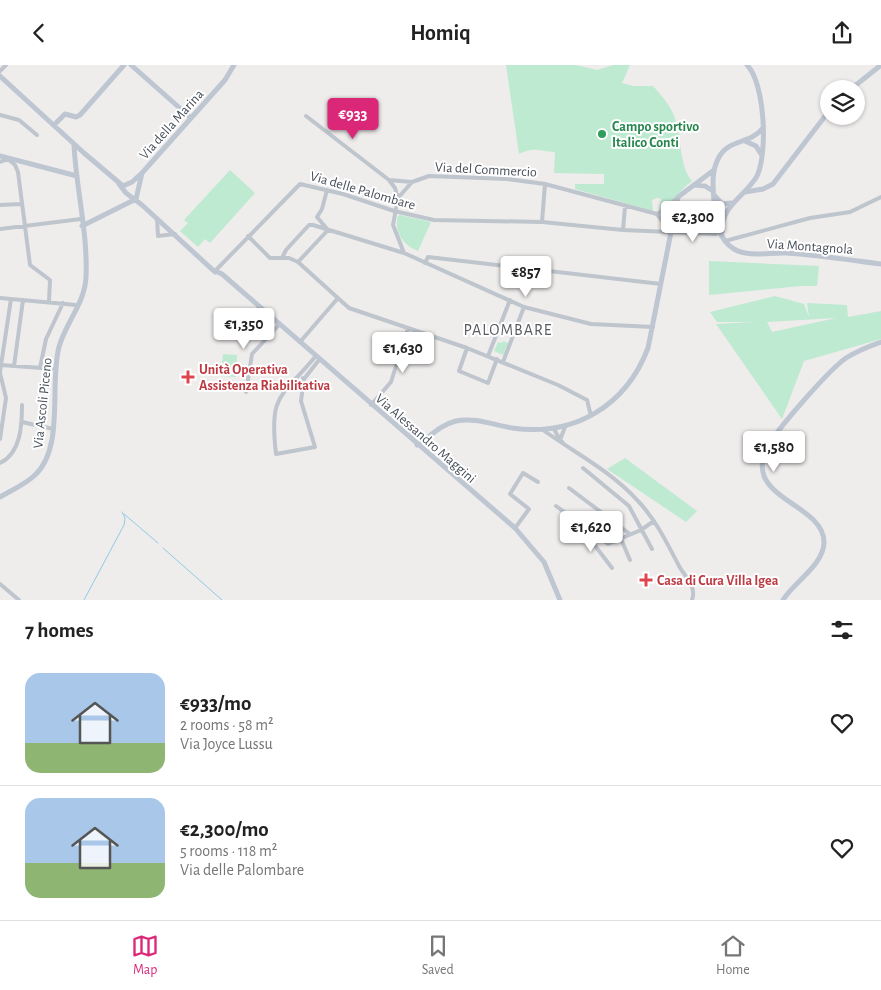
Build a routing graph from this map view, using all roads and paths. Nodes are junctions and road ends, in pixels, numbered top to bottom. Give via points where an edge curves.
1 (6, 65) edge
2 (124, 65) edge
3 (131, 65) edge
4 (747, 65) edge
5 (881, 65) edge
6 (233, 66) edge
7 (0, 71) edge
8 (0, 76) edge
9 (863, 80) edge
10 (0, 115) edge
11 (306, 116) dead end
12 (190, 118) junction
13 (820, 123) edge
14 (54, 125) junction
15 (762, 129) junction
16 (38, 135) dead end
17 (744, 141) junction
18 (74, 145) junction
19 (0, 156) edge
20 (762, 158) junction
21 (8, 159) junction
22 (0, 162) edge
23 (714, 170) junction
24 (142, 173) junction
25 (77, 176) junction
26 (756, 177) junction
27 (389, 180) junction
28 (117, 181) junction
29 (412, 182) junction
30 (399, 183) junction
31 (545, 183) junction
32 (694, 185) junction
33 (767, 187) junction
34 (395, 188) junction
35 (327, 190) junction
36 (403, 190) junction
37 (744, 192) junction
38 (714, 193) junction
39 (678, 197) junction
40 (881, 197) edge
41 (398, 198) junction
42 (136, 199) junction
43 (733, 201) junction
44 (22, 204) junction
45 (0, 205) edge
46 (625, 206) junction
47 (394, 211) junction
48 (657, 214) junction
49 (318, 217) junction
50 (157, 218) junction
51 (81, 219) junction
52 (661, 221) junction
53 (542, 222) junction
54 (309, 225) junction
55 (24, 226) junction
56 (82, 227) junction
57 (0, 229) edge
58 (328, 230) junction
59 (623, 230) junction
60 (661, 232) junction
61 (670, 232) junction
62 (175, 234) junction
63 (248, 236) junction
64 (721, 237) junction
65 (404, 253) junction
66 (282, 258) junction
67 (298, 262) junction
68 (425, 263) junction
69 (881, 264) edge
70 (215, 271) junction
71 (661, 284) junction
72 (0, 298) edge
73 (338, 298) junction
74 (11, 299) junction
75 (23, 300) junction
76 (510, 300) junction
77 (49, 301) junction
78 (63, 303) junction
79 (76, 305) dead end
80 (258, 307) junction
81 (524, 307) junction
82 (279, 325) junction
83 (653, 327) junction
84 (408, 328) junction
85 (246, 334) dead end
86 (881, 342) edge
87 (300, 343) junction
88 (467, 348) junction
89 (488, 356) junction
90 (317, 359) junction
91 (497, 359) junction
92 (503, 361) junction
93 (1, 365) edge
94 (14, 366) junction
95 (40, 368) junction
96 (56, 369) junction
97 (0, 372) edge
98 (300, 374) junction
99 (304, 379) junction
100 (246, 392) dead end
101 (22, 405) dead end
102 (371, 405) junction
103 (591, 416) junction
104 (22, 422) junction
105 (565, 427) junction
106 (52, 429) junction
107 (554, 429) junction
108 (543, 430) junction
109 (0, 439) edge
110 (428, 439) junction
111 (560, 441) junction
112 (417, 445) junction
113 (423, 450) junction
114 (0, 463) edge
115 (583, 468) dead end
116 (538, 482) dead end
117 (569, 488) dead end
118 (0, 497) edge
119 (556, 506) dead end
120 (654, 521) junction
121 (515, 528) junction
122 (641, 530) junction
123 (630, 534) junction
124 (596, 537) junction
125 (621, 539) junction
126 (601, 540) junction
127 (597, 545) junction
128 (652, 549) dead end
129 (630, 560) dead end
130 (612, 567) dead end
131 (0, 584) edge
132 (692, 598) edge
133 (19, 600) edge
134 (560, 600) edge
135 (783, 600) edge

1 - 7 street
2 - 14 main road via 80,115 76,117 65,113
3 - 12 main road
4 - 15 main road via 759,86
5 - 9 main road
6 - 12 main road, Via della Marina via 225,80
8 - 14 main road
10 - 16 street via 18,120
11 - 27 street
12 - 24 main road, Via della Marina
13 - 33 main road via 776,181
14 - 18 main road
15 - 17 main road
15 - 20 main road
17 - 20 main road via 756,146
17 - 23 main road via 728,147 718,158
18 - 25 main road, Via Ascoli Piceno
18 - 28 main road
19 - 21 main road
20 - 26 main road
21 - 22 street
21 - 25 main road
21 - 44 street via 16,165
23 - 32 main road
23 - 38 main road
24 - 28 main road, Via della Marina via 123,186
24 - 42 main road, Via della Marina
25 - 51 main road, Via Ascoli Piceno
26 - 33 main road via 759,185
26 - 37 main road
27 - 30 street
27 - 34 street
28 - 42 main road, Via Alessandro Maggini via 122,190
29 - 30 street
29 - 31 street, Via del Commercio via 429,176 443,176
29 - 36 street, Via del Commercio
30 - 36 street
31 - 46 street, Via del Commercio
31 - 53 street
32 - 38 main road via 704,186
32 - 39 main road
33 - 37 main road
34 - 36 street
34 - 41 street
35 - 47 street, Via delle Palombare
35 - 49 street
35 - 63 street, Via delle Palombare via 300,184
36 - 41 street, Via del Commercio
37 - 43 main road
38 - 43 main road via 722,204
38 - 64 main road
39 - 48 street
39 - 61 main road
40 - 64 street, Via delle Palombare via 850,212
41 - 47 street, Via del Commercio
42 - 50 main road, Via Alessandro Maggini
42 - 56 main road
43 - 64 main road via 724,215
44 - 45 street
44 - 55 street
46 - 48 street, Via del Commercio
46 - 59 street
47 - 53 street, Via delle Palombare via 434,220
47 - 65 street, Via del Commercio via 394,230
48 - 52 street
49 - 54 street
49 - 58 street
50 - 62 main road, Via Alessandro Maggini
50 - 62 street via 158,235
51 - 55 street
51 - 56 main road, Via Ascoli Piceno
52 - 60 street
52 - 61 street
53 - 59 street, Via delle Palombare
54 - 58 street
54 - 66 street
55 - 57 street
55 - 77 street via 30,265 50,280
56 - 96 main road, Via Ascoli Piceno via 86,283 62,340
58 - 65 street
58 - 67 street
59 - 60 street, Via delle Palombare
60 - 61 street, Via delle Palombare
61 - 64 street, Via delle Palombare
61 - 71 main road
62 - 70 main road, Via Alessandro Maggini
63 - 66 street via 270,258
63 - 70 street, Via delle Palombare
64 - 69 main road, Via Montagnola via 734,249 745,253 793,254
65 - 68 street
66 - 67 street
67 - 73 street
68 - 71 street via 428,257
68 - 76 street
70 - 80 main road, Via Alessandro Maggini
71 - 83 main road
72 - 74 street
73 - 84 street via 358,312
73 - 87 street
74 - 75 street
74 - 93 street
75 - 77 street
75 - 94 street
76 - 81 street
76 - 89 street
77 - 78 street
78 - 79 street
78 - 95 street via 46,339
80 - 82 main road, Via Alessandro Maggini
80 - 85 street
81 - 83 street via 590,324
81 - 92 street
82 - 87 main road, Via Alessandro Maggini
82 - 100 street via 252,354
83 - 103 main road via 644,359 626,388
84 - 88 street
84 - 102 street via 391,382
86 - 135 main road via 853,354 834,368 776,433 765,451 763,471 768,483 818,525 824,536 818,559
87 - 90 main road, Via Alessandro Maggini
88 - 89 street
88 - 91 street via 459,371 488,383
89 - 91 street
90 - 98 street
90 - 99 street
90 - 102 main road, Via Alessandro Maggini
91 - 92 street
92 - 103 street via 583,397 589,404
93 - 94 street
93 - 97 street
94 - 95 street
95 - 96 street
96 - 106 main road, Via Ascoli Piceno
97 - 109 street via 6,398
98 - 99 street
98 - 99 street via 277,402 273,416 276,454 316,447 301,401
101 - 104 street
102 - 112 main road, Via Alessandro Maggini
103 - 105 main road
104 - 106 street
104 - 114 street via 13,453
105 - 107 main road
105 - 111 street
106 - 118 main road, Via Ascoli Piceno via 47,458 41,469
107 - 108 main road
107 - 111 street
108 - 110 main road via 460,421 445,425
108 - 111 street
110 - 112 main road
110 - 113 main road
111 - 120 street via 616,480
112 - 113 main road, Via Alessandro Maggini
113 - 121 main road, Via Alessandro Maggini
115 - 122 street via 629,506
116 - 121 street via 522,473 510,494 529,509
117 - 123 street
119 - 124 street
120 - 122 street
120 - 132 street via 692,585
121 - 134 main road, Via Alessandro Maggini via 544,562
122 - 123 street
122 - 128 street
123 - 125 street
124 - 126 street
124 - 127 street via 593,543
125 - 126 street via 608,544
125 - 129 street
126 - 127 street
127 - 130 street
131 - 133 street

